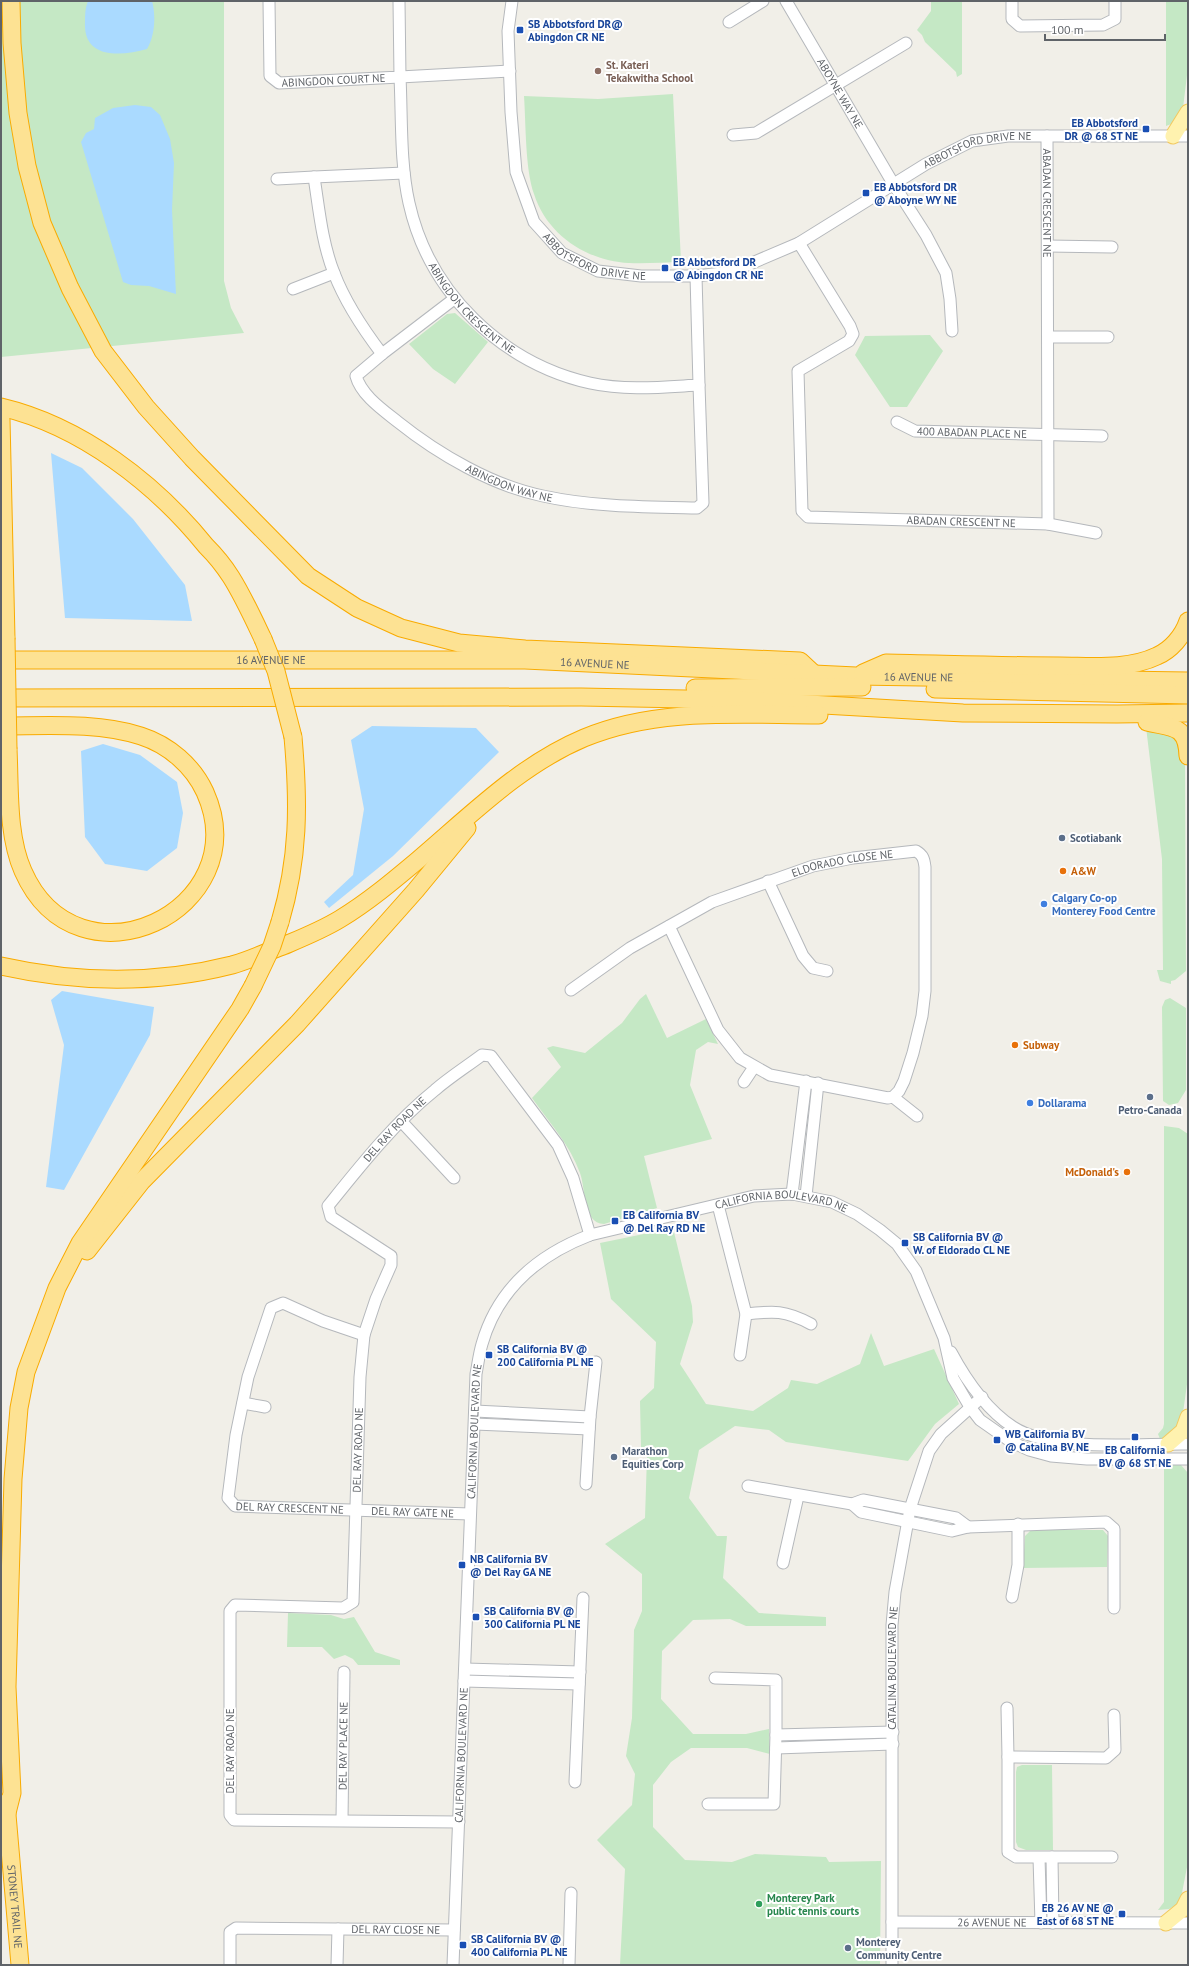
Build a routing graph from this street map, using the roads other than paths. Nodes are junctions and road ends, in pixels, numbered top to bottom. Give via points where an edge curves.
1 (11, 1) edge
2 (269, 1) edge
3 (399, 1) edge
4 (512, 1) edge
5 (763, 1) edge
6 (786, 1) edge
7 (1012, 1) edge
8 (1116, 1) edge
9 (729, 22) dead end
10 (906, 43) dead end
11 (510, 71) junction
12 (400, 77) junction
13 (836, 84) junction
14 (1188, 112) edge
15 (733, 135) dead end
16 (1047, 136) junction
17 (1173, 136) junction
18 (1188, 136) edge
19 (404, 173) junction
20 (314, 177) junction
21 (277, 179) dead end
22 (894, 185) junction
23 (799, 243) junction
24 (1048, 246) junction
25 (1112, 247) dead end
26 (334, 273) junction
27 (696, 276) junction
28 (294, 289) dead end
29 (454, 299) junction
30 (952, 331) dead end
31 (1048, 337) junction
32 (1108, 337) dead end
33 (382, 354) junction
34 (699, 385) junction
35 (1, 407) edge
36 (897, 422) dead end
37 (1, 427) edge
38 (1048, 434) junction
39 (1102, 436) dead end
40 (1048, 524) junction
41 (1096, 533) dead end
42 (1188, 621) edge
43 (4, 644) edge
44 (1, 660) edge
45 (43, 660) junction
46 (814, 674) junction
47 (856, 676) junction
48 (1188, 681) edge
49 (1188, 695) edge
50 (581, 697) junction
51 (1, 698) edge
52 (918, 710) junction
53 (1188, 713) edge
54 (1117, 714) junction
55 (1, 726) edge
56 (1188, 756) edge
57 (520, 774) junction
58 (768, 881) junction
59 (669, 926) junction
60 (1, 966) edge
61 (827, 970) dead end
62 (571, 990) dead end
63 (754, 1067) junction
64 (806, 1081) junction
65 (744, 1082) dead end
66 (818, 1083) junction
67 (893, 1097) junction
68 (917, 1116) dead end
69 (401, 1121) junction
70 (454, 1178) dead end
71 (792, 1194) junction
72 (806, 1196) junction
73 (718, 1205) junction
74 (590, 1235) junction
75 (746, 1314) junction
76 (811, 1324) dead end
77 (364, 1335) junction
78 (944, 1338) junction
79 (36, 1340) junction
80 (740, 1355) dead end
81 (596, 1362) dead end
82 (982, 1397) junction
83 (243, 1403) junction
84 (265, 1407) dead end
85 (970, 1407) junction
86 (475, 1410) junction
87 (590, 1417) junction
88 (1188, 1417) edge
89 (475, 1424) junction
90 (589, 1429) junction
91 (1168, 1444) junction
92 (1188, 1444) edge
93 (1188, 1459) edge
94 (586, 1484) dead end
95 (748, 1486) dead end
96 (798, 1496) junction
97 (852, 1504) junction
98 (910, 1509) junction
99 (356, 1511) junction
100 (470, 1514) junction
101 (907, 1523) junction
102 (1018, 1524) junction
103 (968, 1527) junction
104 (783, 1563) dead end
105 (1012, 1597) dead end
106 (583, 1598) dead end
107 (1114, 1608) dead end
108 (465, 1669) junction
109 (344, 1672) dead end
110 (580, 1672) junction
111 (715, 1678) dead end
112 (464, 1681) junction
113 (579, 1684) junction
114 (1007, 1708) dead end
115 (1114, 1715) dead end
116 (893, 1732) junction
117 (776, 1735) junction
118 (892, 1744) junction
119 (776, 1748) junction
120 (1, 1753) edge
121 (1008, 1757) junction
122 (575, 1782) dead end
123 (708, 1804) dead end
124 (7, 1813) junction
125 (342, 1820) junction
126 (459, 1822) junction
127 (1052, 1857) junction
128 (1112, 1857) dead end
129 (1039, 1858) junction
130 (571, 1893) dead end
131 (1188, 1899) edge
132 (892, 1922) junction
133 (1041, 1923) junction
134 (1053, 1923) junction
135 (1166, 1923) junction
136 (1188, 1923) edge
137 (338, 1929) junction
138 (454, 1930) junction
139 (20, 1965) edge
140 (230, 1965) edge
141 (337, 1965) edge
142 (453, 1965) edge
143 (569, 1965) edge
144 (892, 1965) edge

1 - 46 highway via 18,113 27,166 42,224 70,288 103,351 146,407 192,458 308,576 357,608 401,628 458,643 526,649 800,661
2 - 12 street, ABINGDON COURT NE via 270,76 279,83
3 - 12 street, ABINGDON COURT NE
4 - 11 street, ABBOTSFORD DRIVE NE via 508,31
5 - 9 street
6 - 13 street, ABOYNE WAY NE
7 - 8 street via 1012,19 1020,26 1103,25 1115,19
10 - 13 street
11 - 12 street
11 - 27 street, ABBOTSFORD DRIVE NE via 516,172 534,222 562,252 598,271 641,276
12 - 19 street, ABINGDON CRESCENT NE
13 - 15 street via 756,133
13 - 22 street, ABOYNE WAY NE
14 - 17 main road
16 - 17 street, ABBOTSFORD DRIVE NE
16 - 22 street, ABBOTSFORD DRIVE NE via 1008,136 972,141 926,164
16 - 24 street, ABADAN CRESCENT NE
17 - 18 street, ABBOTSFORD DRIVE NE
19 - 20 street
19 - 29 street, ABINGDON CRESCENT NE via 409,204 421,241 436,272
20 - 21 street
20 - 26 street via 321,227
22 - 23 street, ABBOTSFORD DRIVE NE
22 - 30 street, ABOYNE WAY NE via 926,235 946,273
23 - 27 street, ABBOTSFORD DRIVE NE via 731,272
23 - 40 street, ABADAN CRESCENT NE via 853,334 849,341 798,371 802,511 808,517
24 - 25 street
24 - 31 street, ABADAN CRESCENT NE
26 - 28 street
26 - 33 street via 361,326
27 - 34 street
29 - 33 street, ABINGDON WAY NE
29 - 34 street, ABINGDON CRESCENT NE via 493,336 521,356 551,372 591,383 627,388
31 - 32 street
31 - 38 street, ABADAN CRESCENT NE
33 - 34 street, ABINGDON WAY NE via 356,376 359,386 416,437 499,482 542,496 584,502 697,508 703,503
35 - 79 highway, bridge via 41,420 89,443 168,503 186,521 230,576 263,639 276,671 293,737 297,784 298,821 289,884 272,946 240,1009 80,1243 57,1288
36 - 38 street, 400 ABADAN PLACE NE via 915,431
37 - 43 highway
38 - 39 street, 400 ABADAN PLACE NE
38 - 40 street, ABADAN CRESCENT NE
40 - 41 street
42 - 47 highway via 1170,648 1157,656 1133,663 1112,666 886,664
43 - 45 highway via 30,652
43 - 55 highway, bridge via 8,749 12,837 23,872 34,893 55,913 84,929 104,933 120,933 155,924 176,911 188,899 208,868 214,834 213,815 200,781 180,759 156,742 122,731 84,727
44 - 45 highway, 16 AVENUE NE
45 - 46 highway, 16 AVENUE NE via 525,660
46 - 47 highway, 16 AVENUE NE
47 - 48 highway, 16 AVENUE NE
49 - 50 highway via 777,686 642,690
50 - 51 highway
50 - 52 highway via 738,700
52 - 54 highway via 963,713
52 - 57 highway via 880,716 664,717 625,724 585,738 548,756
53 - 54 highway
54 - 56 highway via 1174,727 1185,739
57 - 60 highway via 363,904 338,921 256,956 207,970 119,980 72,978
57 - 79 highway via 484,809 297,1024 142,1181 90,1246
58 - 59 street, ELDORADO CLOSE NE via 712,902
58 - 61 street via 803,956 813,968
58 - 67 street, ELDORADO CLOSE NE via 813,866 885,854 916,851 924,859 925,991 922,1016 904,1081
59 - 62 street, ELDORADO CLOSE NE via 630,948
59 - 63 street via 718,1030 740,1058
63 - 64 street via 770,1075
63 - 65 street
64 - 66 street
64 - 71 street
66 - 67 street via 882,1098
66 - 72 street
67 - 68 street
69 - 70 street
69 - 74 street, DEL RAY ROAD NE via 435,1089 482,1055 491,1056 558,1145 573,1178
69 - 77 street, DEL RAY ROAD NE via 328,1206 331,1217 391,1256 391,1265 376,1298
71 - 72 street, CALIFORNIA BOULEVARD NE
71 - 73 street, CALIFORNIA BOULEVARD NE via 754,1196
72 - 78 street, CALIFORNIA BOULEVARD NE via 832,1202 857,1214 897,1244 916,1272
73 - 74 street, CALIFORNIA BOULEVARD NE
73 - 75 street
74 - 86 street, CALIFORNIA BOULEVARD NE via 565,1245 537,1263 514,1284 500,1305 482,1344 476,1374
75 - 76 street via 773,1311 793,1314
75 - 80 street
77 - 83 street, DEL RAY CRESCENT NE via 323,1321 283,1303 271,1308 248,1378
77 - 99 street, DEL RAY ROAD NE via 360,1377
78 - 82 street, CALIFORNIA BOULEVARD NE via 960,1369
78 - 85 street, CALIFORNIA BOULEVARD NE via 953,1378
79 - 124 highway via 19,1408 13,1479 7,1687 12,1793
81 - 87 street
82 - 85 street, CATALINA BOULEVARD NE
82 - 91 street, CALIFORNIA BOULEVARD NE via 998,1416 1014,1428 1054,1442
83 - 84 street
83 - 99 street, DEL RAY CRESCENT NE via 228,1498 235,1506
85 - 93 street, CALIFORNIA BOULEVARD NE via 980,1420 1010,1441 1051,1456 1087,1459
85 - 98 street, CATALINA BOULEVARD NE via 941,1434 929,1451
86 - 87 street
86 - 89 street, CALIFORNIA BOULEVARD NE
87 - 90 street
88 - 91 main road via 1184,1431
89 - 90 street
89 - 100 street, CALIFORNIA BOULEVARD NE
90 - 94 street
91 - 92 street, CALIFORNIA BOULEVARD NE
95 - 96 street
96 - 97 street
96 - 104 street
97 - 98 street via 863,1500
97 - 101 street via 861,1512
98 - 101 street, CATALINA BOULEVARD NE
98 - 103 street via 956,1518
99 - 100 street, DEL RAY GATE NE
99 - 125 street, DEL RAY ROAD NE via 353,1602 343,1608 235,1605 230,1611 230,1815 234,1820
100 - 108 street, CALIFORNIA BOULEVARD NE
101 - 103 street via 952,1531
101 - 116 street, CATALINA BOULEVARD NE via 892,1625
102 - 103 street
102 - 105 street via 1018,1565
102 - 107 street via 1106,1522 1114,1529
106 - 110 street
108 - 110 street
108 - 112 street, CALIFORNIA BOULEVARD NE
109 - 125 street, DEL RAY PLACE NE
110 - 113 street
111 - 117 street via 776,1680
112 - 113 street
112 - 126 street, CALIFORNIA BOULEVARD NE
113 - 122 street
114 - 121 street
115 - 121 street via 1115,1750 1106,1758
116 - 117 street
116 - 118 street, CATALINA BOULEVARD NE
117 - 119 street
118 - 119 street
118 - 132 street, CATALINA BOULEVARD NE
119 - 123 street via 774,1804
120 - 124 highway, STONEY TRAIL NE
121 - 129 street via 1008,1852 1016,1857
124 - 139 highway, STONEY TRAIL NE
125 - 126 street, DEL RAY ROAD NE
126 - 138 street, CALIFORNIA BOULEVARD NE
127 - 128 street
127 - 129 street
127 - 134 street
129 - 133 street
130 - 143 street
131 - 135 main road via 1183,1909
132 - 133 street, 26 AVENUE NE
132 - 144 street, CATALINA BOULEVARD NE
133 - 134 street, 26 AVENUE NE
134 - 135 street, 26 AVENUE NE
135 - 136 street, 26 AVENUE NE
137 - 138 street, DEL RAY CLOSE NE
137 - 140 street, DEL RAY CLOSE NE via 236,1928 230,1932
137 - 141 street, DEL RAY CLOSE NE
138 - 142 street, CALIFORNIA BOULEVARD NE

